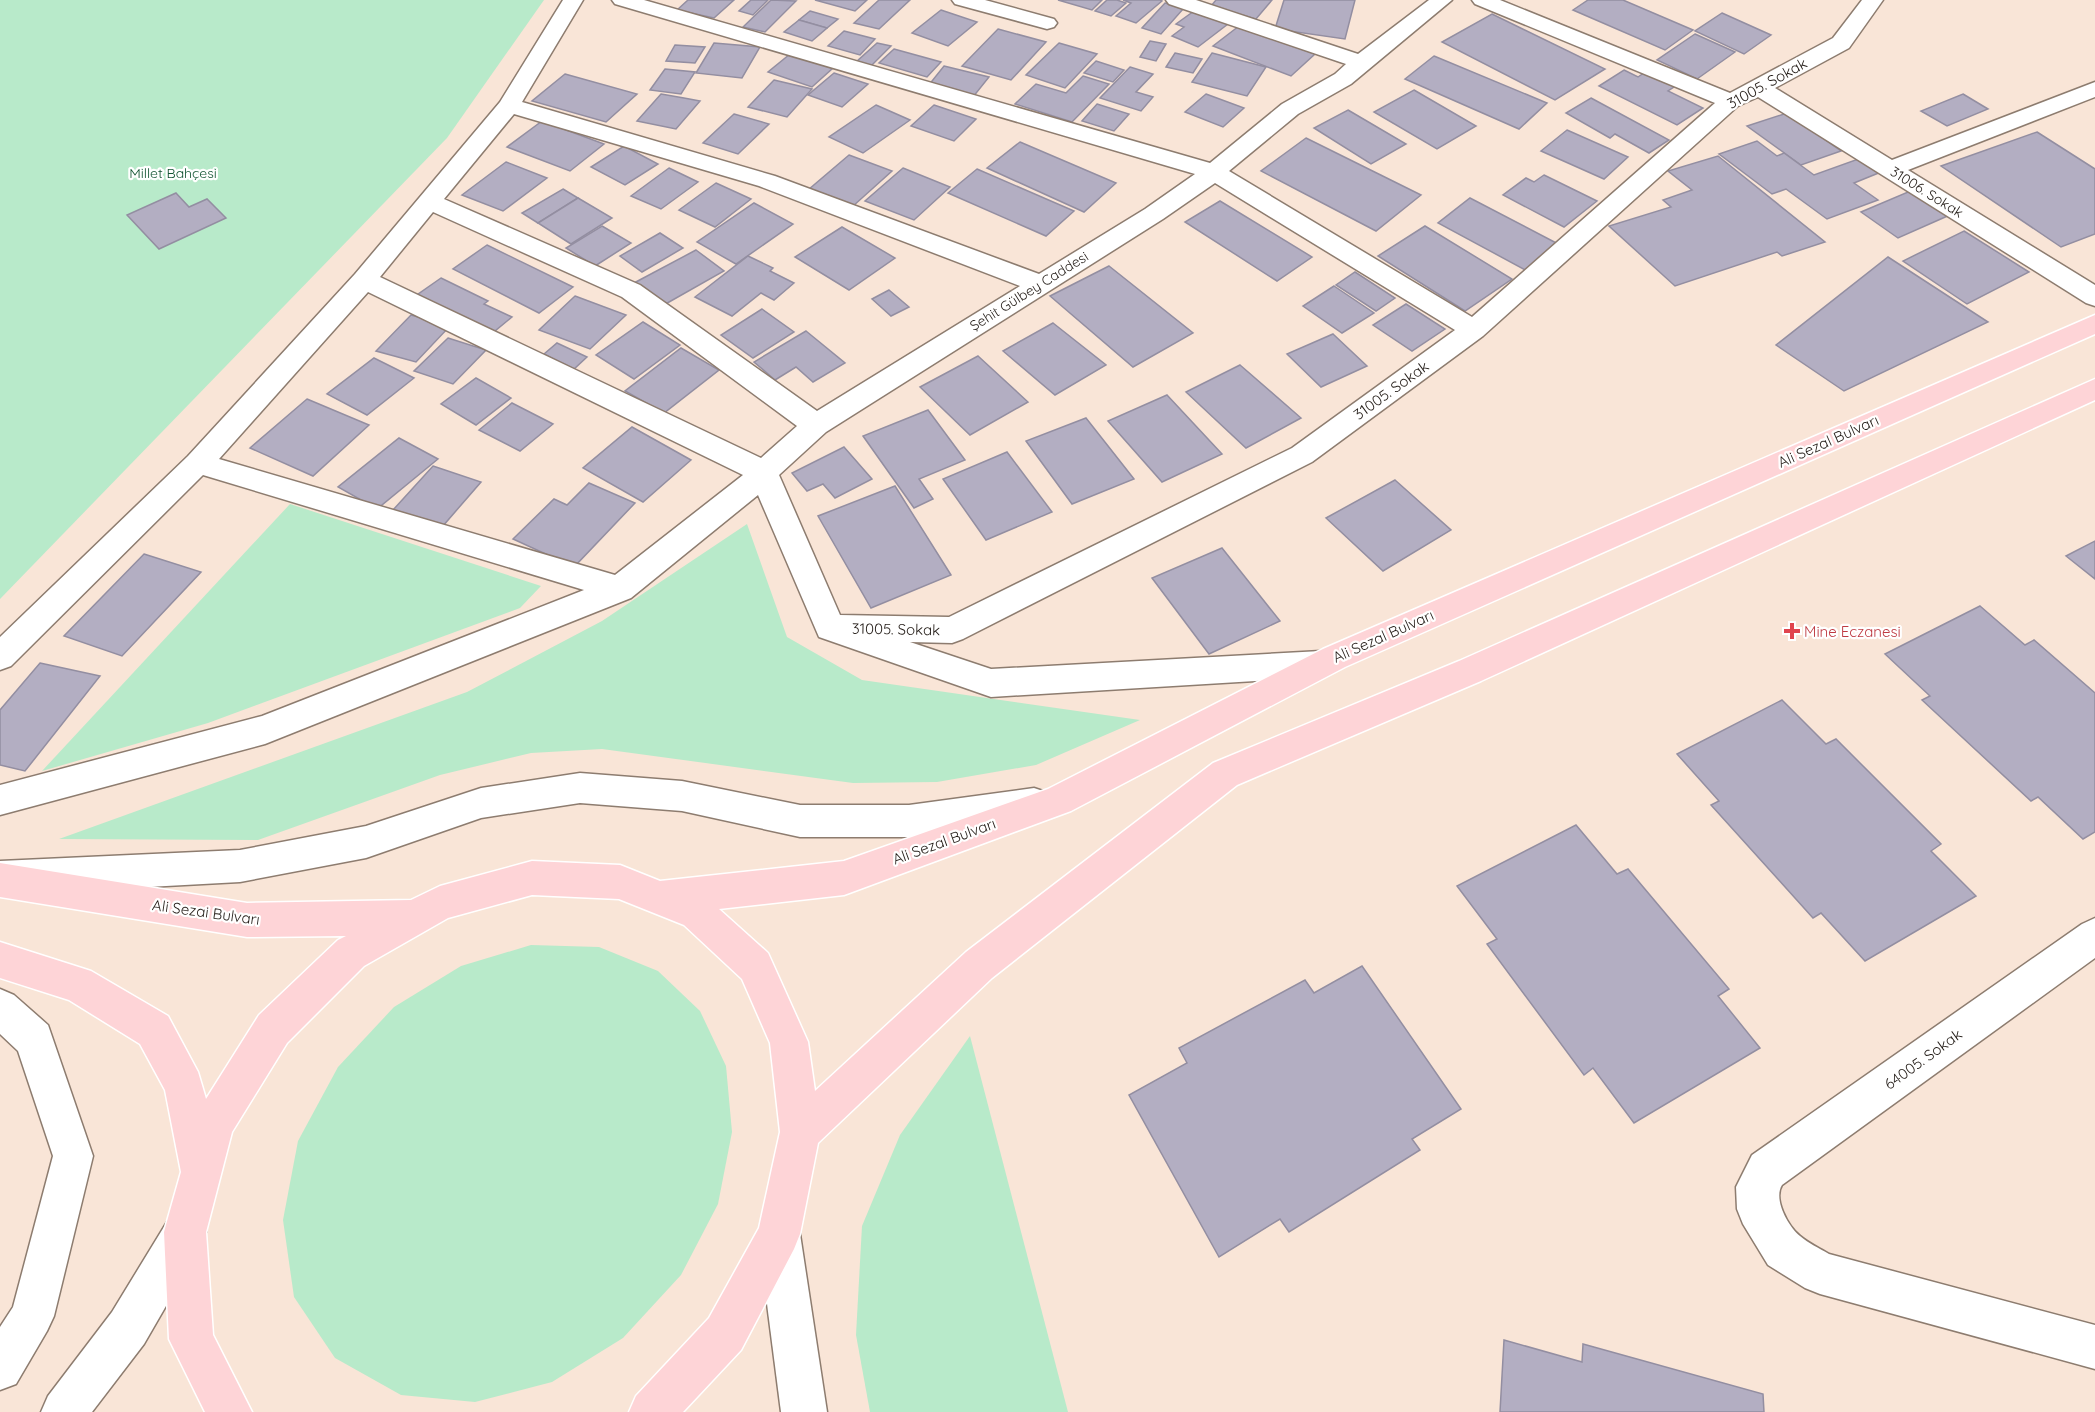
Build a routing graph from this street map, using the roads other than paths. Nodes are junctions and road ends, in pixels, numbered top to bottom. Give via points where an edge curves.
1 (573, 0) edge
2 (622, 0) edge
3 (962, 0) edge
4 (1176, 0) edge
5 (1442, 0) edge
6 (1482, 0) edge
7 (1873, 0) edge
8 (1047, 22) dead end
9 (1362, 62) junction
10 (1760, 88) junction
11 (2095, 89) edge
12 (1730, 101) junction
13 (509, 105) junction
14 (1890, 169) junction
15 (1214, 172) junction
16 (429, 201) junction
17 (364, 280) junction
18 (1040, 284) junction
19 (2095, 297) edge
20 (2095, 324) edge
21 (1474, 330) junction
22 (2095, 389) edge
23 (816, 425) junction
24 (198, 463) junction
25 (763, 472) junction
26 (620, 589) junction
27 (830, 628) junction
28 (0, 657) edge
29 (1321, 664) junction
30 (0, 800) edge
31 (1059, 800) junction
32 (0, 879) edge
33 (660, 898) junction
34 (414, 917) junction
35 (2095, 936) edge
36 (0, 960) edge
37 (0, 1008) edge
38 (800, 1132) junction
39 (200, 1176) junction
40 (185, 1232) junction
41 (779, 1234) junction
42 (2095, 1347) edge
43 (0, 1368) edge
44 (64, 1412) edge
45 (229, 1412) edge
46 (652, 1412) edge
47 (804, 1412) edge

1 - 13 street
2 - 15 street
3 - 8 street
4 - 9 street
5 - 9 street, Şehit Gülbey Caddesi
6 - 12 street
7 - 10 street, 31005. Sokak via 1841,43
9 - 15 street, Şehit Gülbey Caddesi via 1343,79 1290,109
10 - 12 street, 31005. Sokak
10 - 14 street, 31006. Sokak
11 - 14 street
12 - 21 street, 31005. Sokak
13 - 16 street
13 - 18 street via 767,181
14 - 19 street, 31006. Sokak
15 - 18 street, Şehit Gülbey Caddesi
15 - 21 street
16 - 17 street
16 - 23 street via 631,291
17 - 24 street
17 - 25 street
18 - 23 street, Şehit Gülbey Caddesi
20 - 29 main road, Ali Sezal Bulvarı
21 - 27 street, 31005. Sokak via 1302,455 952,630
22 - 38 main road via 1481,666 1225,774 979,965
23 - 25 street, Şehit Gülbey Caddesi
24 - 26 street
24 - 28 street
25 - 26 street, Şehit Gülbey Caddesi
25 - 27 street
26 - 30 street, Şehit Gülbey Caddesi via 265,730
27 - 29 street via 992,683
29 - 31 main road, Ali Sezal Bulvarı
31 - 32 street via 909,821 800,821 682,796 580,788 481,803 366,842 240,866
31 - 33 main road, Ali Sezal Bulvarı via 844,878
32 - 34 main road, Ali Sezai Bulvarı via 247,920
33 - 34 main road via 620,882 532,878 440,903
33 - 38 main road via 697,913 754,966 789,1042
34 - 39 main road via 351,953 273,1029 214,1124
35 - 42 street, 64005. Sokak via 1767,1170 1757,1187 1758,1209 1784,1250 1820,1274
36 - 39 main road via 78,984 154,1030 184,1086
37 - 43 street via 34,1039 73,1156 32,1316
38 - 41 main road
39 - 40 main road
40 - 44 street via 128,1328
40 - 45 main road via 191,1339
41 - 46 main road via 725,1334
41 - 47 street

